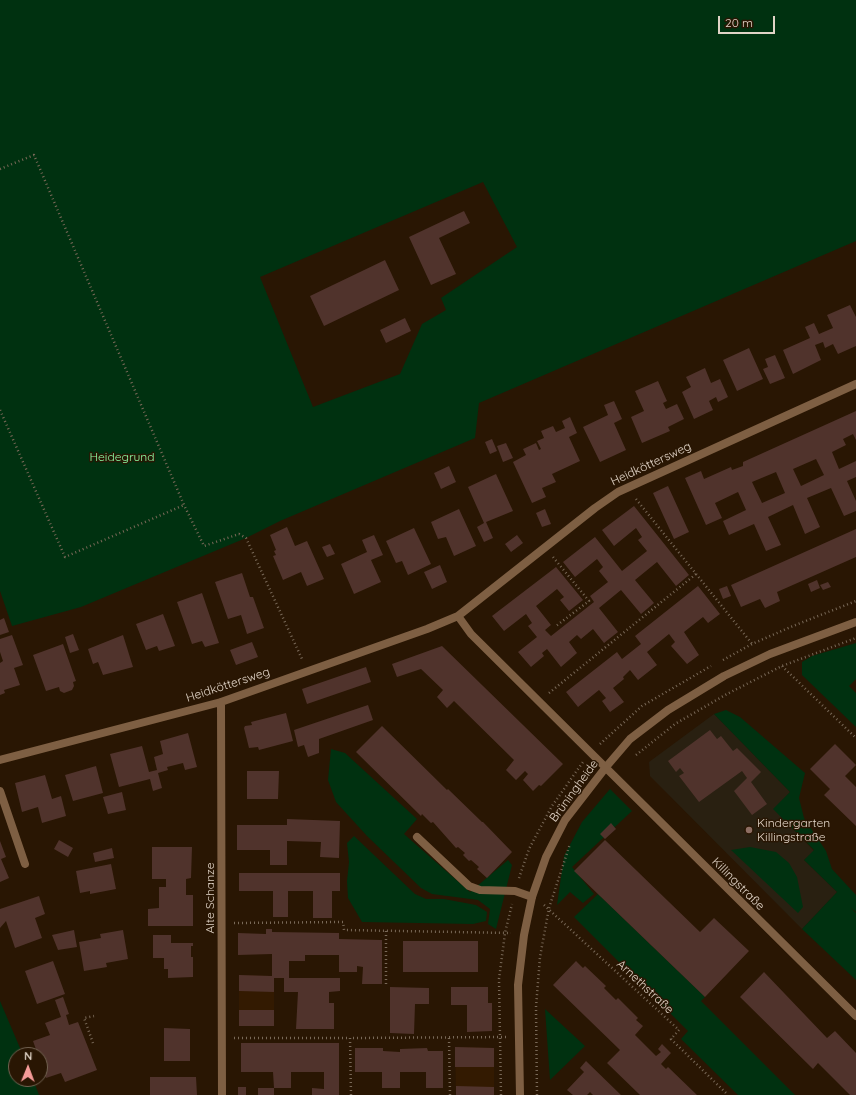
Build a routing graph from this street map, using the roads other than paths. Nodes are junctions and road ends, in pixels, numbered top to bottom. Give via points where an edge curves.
1 (856, 384) edge
2 (458, 616) junction
3 (856, 622) edge
4 (221, 702) junction
5 (0, 760) edge
6 (606, 767) junction
7 (0, 791) edge
8 (417, 837) dead end
9 (25, 864) dead end
10 (532, 897) junction
11 (856, 1016) edge
12 (222, 1095) edge
13 (520, 1095) edge

1 - 2 street, Heidköttersweg via 627,487 594,508
2 - 4 street, Heidköttersweg
2 - 6 street via 471,634
3 - 6 street, Brüningheide via 767,656 724,676 668,710 630,739
4 - 5 street, Heidköttersweg
4 - 12 street, Alte Schanze
6 - 10 street, Brüningheide via 565,820 546,857
6 - 11 street, Killingstraße
7 - 9 street
8 - 10 street via 469,886 480,890 515,891
10 - 13 street, Brüningheide via 518,985

